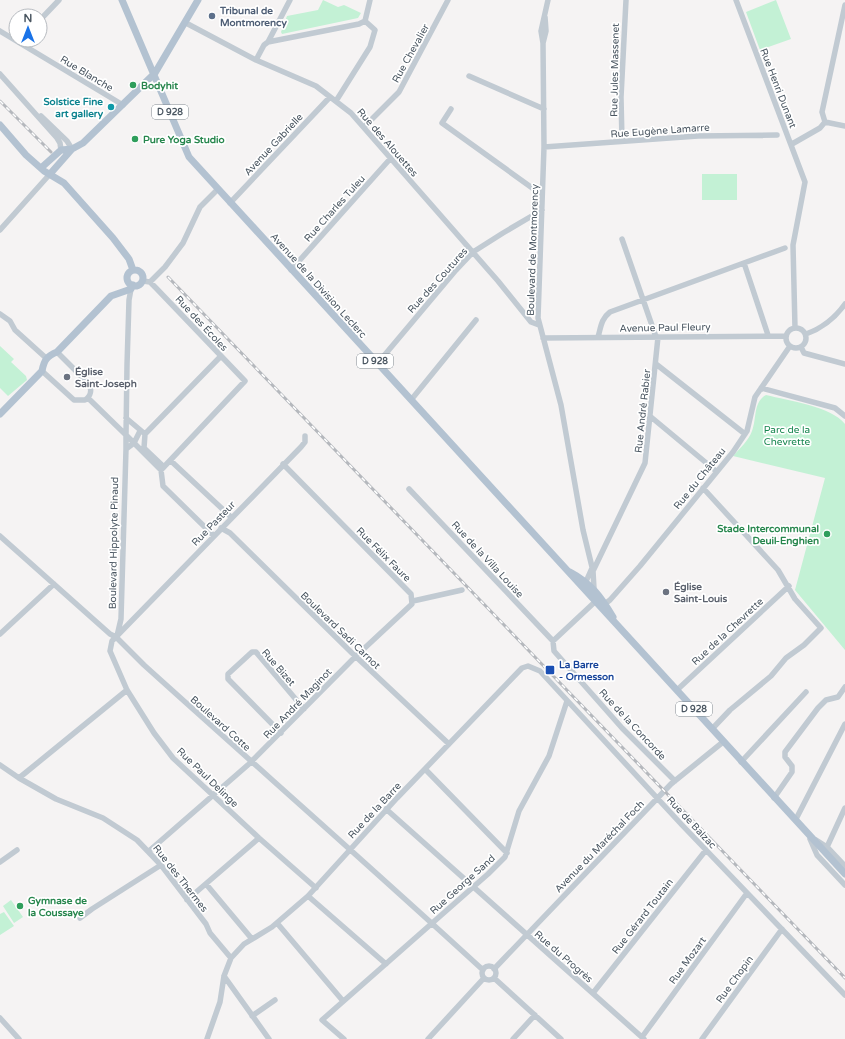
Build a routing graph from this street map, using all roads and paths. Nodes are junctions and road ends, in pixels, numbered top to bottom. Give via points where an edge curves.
1 (59, 0) edge
2 (122, 0) edge
3 (198, 0) edge
4 (290, 0) edge
5 (370, 0) edge
6 (448, 0) edge
7 (548, 0) edge
8 (626, 0) edge
9 (736, 0) edge
10 (845, 5) edge
11 (48, 12) edge
12 (365, 21) junction
13 (186, 23) junction
14 (268, 42) junction
15 (30, 48) edge
16 (256, 60) junction
17 (155, 73) junction
18 (0, 74) edge
19 (469, 76) dead end
20 (21, 97) junction
21 (330, 97) junction
22 (336, 101) junction
23 (123, 105) junction
24 (451, 109) dead end
25 (544, 109) junction
26 (40, 119) junction
27 (825, 122) junction
28 (0, 125) edge
29 (845, 126) edge
30 (364, 127) junction
31 (777, 135) dead end
32 (622, 141) junction
33 (792, 144) junction
34 (71, 147) junction
35 (544, 147) junction
36 (61, 150) junction
37 (390, 159) junction
38 (58, 166) junction
39 (41, 168) junction
40 (50, 174) junction
41 (64, 183) junction
42 (218, 190) junction
43 (542, 195) junction
44 (230, 202) junction
45 (542, 210) junction
46 (0, 230) edge
47 (622, 239) dead end
48 (785, 248) dead end
49 (473, 252) junction
50 (744, 263) junction
51 (133, 270) junction
52 (291, 270) junction
53 (146, 281) junction
54 (132, 287) junction
55 (643, 300) junction
56 (845, 304) edge
57 (0, 314) edge
58 (476, 320) dead end
59 (539, 325) junction
60 (794, 328) junction
61 (806, 334) junction
62 (768, 335) junction
63 (786, 336) junction
64 (598, 337) junction
65 (657, 337) junction
66 (543, 338) junction
67 (790, 346) junction
68 (800, 347) junction
69 (57, 352) junction
70 (221, 356) junction
71 (46, 358) junction
72 (377, 364) junction
73 (656, 364) junction
74 (845, 364) edge
75 (42, 371) junction
76 (761, 388) junction
77 (88, 398) junction
78 (411, 400) junction
79 (835, 408) junction
80 (845, 410) edge
81 (0, 414) edge
82 (845, 416) edge
83 (651, 417) junction
84 (126, 420) junction
85 (116, 425) junction
86 (143, 433) junction
87 (745, 434) junction
88 (126, 435) junction
89 (306, 436) dead end
90 (134, 443) junction
91 (126, 449) junction
92 (142, 449) junction
93 (171, 461) junction
94 (282, 464) junction
95 (163, 469) junction
96 (716, 471) junction
97 (703, 488) junction
98 (410, 489) dead end
99 (231, 517) junction
100 (221, 528) junction
101 (0, 536) edge
102 (214, 536) junction
103 (567, 569) junction
104 (593, 569) junction
105 (586, 579) junction
106 (54, 584) junction
107 (789, 586) junction
108 (583, 589) junction
109 (594, 589) junction
110 (462, 590) dead end
111 (413, 601) junction
112 (600, 604) junction
113 (121, 619) junction
114 (131, 623) junction
115 (0, 634) edge
116 (116, 638) junction
117 (553, 641) junction
118 (355, 657) junction
119 (525, 667) joint
120 (845, 687) edge
121 (127, 690) junction
122 (676, 690) junction
123 (806, 692) dead end
124 (568, 701) junction
125 (304, 709) junction
126 (845, 724) edge
127 (712, 729) junction
128 (281, 733) junction
129 (723, 742) junction
130 (449, 744) junction
131 (251, 762) junction
132 (741, 762) junction
133 (0, 765) edge
134 (425, 769) junction
135 (19, 778) junction
136 (674, 781) junction
137 (214, 796) junction
138 (657, 798) junction
139 (774, 798) junction
140 (845, 808) edge
141 (386, 809) junction
142 (784, 809) junction
143 (796, 819) junction
144 (259, 838) junction
145 (811, 838) junction
146 (824, 847) junction
147 (17, 850) dead end
148 (350, 850) junction
149 (706, 850) junction
150 (149, 851) junction
151 (506, 853) junction
152 (0, 862) edge
153 (161, 865) junction
154 (845, 866) edge
155 (845, 874) edge
156 (206, 884) junction
157 (845, 885) edge
158 (474, 886) junction
159 (316, 888) junction
160 (747, 893) junction
161 (308, 896) junction
162 (187, 900) junction
163 (80, 918) dead end
164 (278, 923) junction
165 (432, 923) junction
166 (782, 929) junction
167 (526, 935) junction
168 (252, 939) junction
169 (231, 958) junction
170 (386, 964) junction
171 (494, 968) junction
172 (483, 970) junction
173 (224, 976) junction
174 (484, 978) junction
175 (494, 978) junction
176 (593, 993) junction
177 (845, 995) edge
178 (275, 1000) dead end
179 (343, 1001) junction
180 (535, 1015) junction
181 (252, 1016) junction
182 (0, 1018) edge
183 (643, 1038) edge
184 (19, 1039) edge
185 (207, 1039) edge
186 (269, 1039) edge
187 (344, 1039) edge
188 (428, 1039) edge
189 (513, 1039) edge
190 (561, 1039) edge
191 (702, 1039) edge

1 - 11 street
2 - 17 main road, Avenue de la Division Leclerc / D 928
3 - 13 main road
4 - 14 street
5 - 12 street
6 - 30 street, Rue Chevalier via 399,92
7 - 25 street, Boulevard de Montmorency via 541,31
8 - 32 street, Rue Jules Massenet via 621,97
9 - 33 street, Rue Henri Dunant
10 - 27 street via 822,109
12 - 14 street
12 - 22 street via 375,30 370,47
13 - 16 street, Rue des Alouettes
13 - 17 main road
14 - 16 street
15 - 23 street, Rue Blanche
16 - 21 street, Rue des Alouettes via 316,86
17 - 23 main road
17 - 42 main road, Avenue de la Division Leclerc / D 928 via 186,151
18 - 20 street
19 - 25 street
20 - 26 street
20 - 34 street
21 - 22 street, Rue des Alouettes
21 - 44 street, Avenue Gabrielle
22 - 30 street, Rue des Alouettes
23 - 34 main road via 83,143
24 - 43 street via 442,123
25 - 35 street, Boulevard de Montmorency
26 - 34 street
26 - 36 street via 59,141
27 - 29 street
27 - 33 street via 820,128
28 - 39 main road
30 - 37 street, Rue des Alouettes
31 - 32 street, Rue Eugène Lamarre via 698,136
32 - 35 street, Rue Eugène Lamarre
33 - 60 street, Rue Henri Dunant via 805,182 793,245
34 - 36 main road
34 - 38 main road
35 - 43 street, Boulevard de Montmorency
36 - 39 main road
37 - 49 street, Rue des Alouettes
37 - 52 street, Rue Charles Tuleu
38 - 40 main road
38 - 41 main road
39 - 40 main road
40 - 41 main road
40 - 46 street
41 - 51 main road via 113,238 129,259
42 - 44 main road, Avenue de la Division Leclerc / D 928
42 - 53 street via 200,207 183,243 165,267
43 - 45 street, Boulevard de Montmorency
44 - 52 main road, Avenue de la Division Leclerc / D 928
45 - 49 street, Rue des Coutures
45 - 59 street, Boulevard de Montmorency
47 - 55 street
48 - 50 street
49 - 59 street, Rue des Alouettes via 531,322
49 - 72 street, Rue des Coutures
50 - 55 street
50 - 62 street
51 - 53 main road via 138,270
51 - 54 main road via 128,277
52 - 72 main road, Avenue de la Division Leclerc / D 928
53 - 54 main road
53 - 70 street, Rue des Écoles
54 - 69 main road via 111,296
54 - 84 street, Boulevard Hippolyte Pinaud via 129,300
55 - 64 street via 604,316
55 - 65 street
56 - 61 street via 837,315 819,329
57 - 71 street
58 - 78 street
59 - 66 street, Boulevard de Montmorency
60 - 61 street via 802,329
60 - 63 street
61 - 68 street via 806,340
62 - 63 street, Avenue Paul Fleury
62 - 65 street, Avenue Paul Fleury
63 - 67 street
64 - 65 street, Avenue Paul Fleury
64 - 66 street, Avenue Paul Fleury
65 - 73 street, Rue André Rabier
66 - 104 street, Boulevard de Montmorency via 562,405 583,530
67 - 68 street
67 - 76 street, Rue du Château
68 - 74 street via 804,353
69 - 71 main road
69 - 77 street via 89,384 91,392
70 - 86 street
70 - 93 street, Rue des Écoles via 245,381
71 - 75 main road
72 - 78 main road, Avenue de la Division Leclerc / D 928
73 - 83 street, Rue André Rabier
73 - 87 street
75 - 77 street via 74,400
75 - 81 main road
76 - 79 street
76 - 87 street, Rue du Château
77 - 85 street
78 - 103 main road, Avenue de la Division Leclerc / D 928
79 - 80 street
79 - 82 street
83 - 96 street
83 - 104 street, Rue André Rabier via 645,463
84 - 85 street
84 - 86 street
84 - 88 street, Boulevard Hippolyte Pinaud
85 - 88 street
86 - 90 street
86 - 92 street
87 - 96 street, Rue du Château
88 - 90 street
88 - 91 street, Boulevard Hippolyte Pinaud
89 - 94 street, Rue Pasteur via 305,442
90 - 91 street
90 - 92 street
91 - 113 street, Boulevard Hippolyte Pinaud
92 - 95 street
93 - 95 street
93 - 99 street
94 - 99 street, Rue Pasteur
94 - 111 street, Rue Félix Faure via 410,594
95 - 102 street via 163,486
96 - 97 street, Rue du Château
97 - 107 street via 778,570
97 - 112 street, Rue du Château via 616,594
98 - 117 street, Rue de la Villa Louise
99 - 100 street, Rue Pasteur
100 - 102 street, Rue Pasteur
100 - 118 street, Boulevard Sadi Carnot
101 - 106 street, Boulevard Cotte
102 - 114 street, Rue Pasteur
103 - 105 main road, Avenue de la Division Leclerc / D 928
103 - 108 main road, Avenue de la Division Leclerc / D 928
104 - 105 street, Rue André Rabier
104 - 109 street
105 - 108 street, Rue André Rabier
105 - 109 main road, Avenue de la Division Leclerc / D 928
106 - 115 street
106 - 116 street, Boulevard Cotte
107 - 122 street, Rue de la Chevrette
107 - 127 street via 795,599 821,628
108 - 112 main road, Avenue de la Division Leclerc / D 928
109 - 112 main road, Avenue de la Division Leclerc / D 928 via 601,597
110 - 111 street
111 - 118 street
112 - 117 street, Rue du Château
112 - 122 main road, Avenue de la Division Leclerc / D 928
113 - 114 street
113 - 116 street, Boulevard Hippolyte Pinaud
114 - 116 street, Rue Pasteur
116 - 121 street, Rue Paul Delinge via 112,641 110,651
116 - 131 street, Boulevard Cotte
117 - 136 street, Rue de la Concorde via 554,651 622,728
118 - 125 street, Rue André Maginot
118 - 130 street, Boulevard Sadi Carnot
119 - 124 street, Rue de Balzac via 535,668
119 - 130 street, Rue de la Barre
120 - 139 street via 838,697 826,700 818,708 785,752 792,772
121 - 135 street
121 - 137 street, Rue Paul Delinge via 173,758
122 - 127 main road, D 928
123 - 132 street
124 - 138 street, Rue de Balzac
124 - 151 street, Rue George Sand via 550,756 519,811
125 - 128 street, Rue André Maginot
125 - 128 street, Rue Bizet via 256,652 252,652 228,674 228,679
126 - 143 street
127 - 129 main road, D 928
128 - 131 street, Rue André Maginot
129 - 132 main road, D 928
129 - 136 street, Avenue du Maréchal Foch
130 - 134 street, Rue de la Barre
131 - 137 street, Rue André Maginot
131 - 148 street, Boulevard Cotte
132 - 139 main road, D 928
133 - 135 street, Rue des Thermes
134 - 141 street, Rue de la Barre
134 - 151 street
135 - 150 street, Rue des Thermes via 56,799 103,818
136 - 138 street, Avenue du Maréchal Foch
137 - 144 street, Rue Paul Delinge
137 - 150 street, Rue André Maginot
138 - 149 street, Rue de Balzac
138 - 167 street, Avenue du Maréchal Foch
139 - 142 main road
140 - 146 street
141 - 148 street, Rue de la Barre
141 - 158 street, Rue du Progrès
142 - 143 main road
142 - 145 main road
143 - 145 main road
144 - 156 street
144 - 159 street, Rue Paul Delinge
145 - 146 main road
145 - 157 street via 817,855
146 - 154 street
146 - 155 main road
147 - 152 street
148 - 159 street, Rue de la Barre
148 - 165 street, Boulevard Cotte
149 - 160 street, Rue de Balzac
149 - 176 street, Rue Gérard Toutain
150 - 153 street, Rue des Thermes
151 - 158 street, Rue George Sand via 502,862
153 - 162 street, Rue des Thermes
153 - 163 street
156 - 162 street
156 - 168 street
158 - 165 street, Rue George Sand
158 - 167 street, Rue du Progrès
159 - 161 street, Rue de la Barre
160 - 166 street, Rue de Balzac
160 - 183 street, Rue Mozart
161 - 164 street, Rue de la Barre
161 - 170 street
162 - 169 street, Rue des Thermes
164 - 168 street, Rue de la Barre
164 - 179 street
165 - 170 street, Rue George Sand
165 - 172 street, Boulevard Cotte
166 - 177 street, Rue de Balzac
166 - 191 street, Rue Chopin
167 - 171 street, Avenue du Maréchal Foch
167 - 176 street, Rue du Progrès
168 - 169 street, Rue de la Barre
169 - 173 street
170 - 179 street, Rue George Sand
171 - 172 street via 488,967
171 - 175 street
172 - 174 street
173 - 181 street
173 - 185 street via 220,1002
174 - 175 street
174 - 188 street
175 - 180 street
176 - 183 street, Rue du Progrès
178 - 181 street
179 - 187 street, Rue George Sand via 322,1020
180 - 189 street
180 - 190 street
181 - 186 street
182 - 184 street

